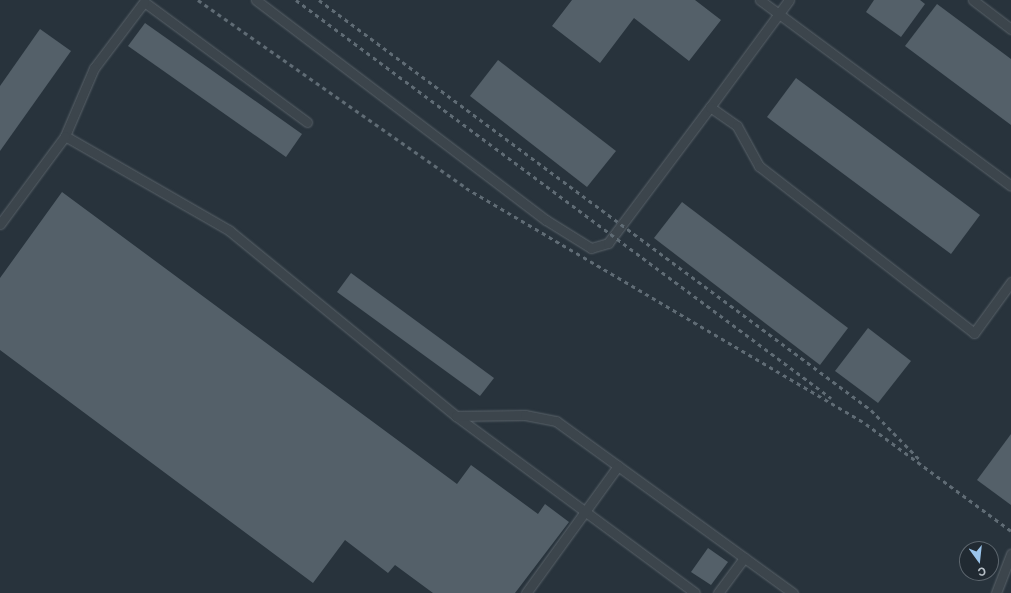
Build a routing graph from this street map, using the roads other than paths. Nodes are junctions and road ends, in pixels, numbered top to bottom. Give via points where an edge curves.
1 (256, 0) edge
2 (760, 0) edge
3 (788, 0) edge
4 (973, 0) edge
5 (778, 14) junction
6 (1011, 28) edge
7 (710, 107) junction
8 (307, 122) dead end
9 (65, 136) junction
10 (1011, 186) edge
11 (0, 224) edge
12 (1011, 282) edge
13 (456, 416) junction
14 (618, 466) junction
15 (585, 512) junction
16 (1011, 554) edge
17 (744, 558) junction
18 (526, 593) edge
19 (695, 593) edge
20 (718, 593) edge
21 (793, 593) edge
22 (996, 593) edge

1 - 7 lane via 546,220 591,248 608,244
2 - 5 lane
3 - 5 lane
4 - 6 lane
5 - 7 lane
5 - 10 lane
7 - 12 lane via 737,126 759,166 974,333
8 - 9 lane via 144,2 94,68
9 - 11 lane
9 - 13 lane via 230,231
13 - 14 lane via 525,415 556,421
13 - 15 lane
14 - 15 lane
14 - 17 lane
15 - 18 lane
15 - 19 lane
16 - 22 lane
17 - 20 lane
17 - 21 lane

